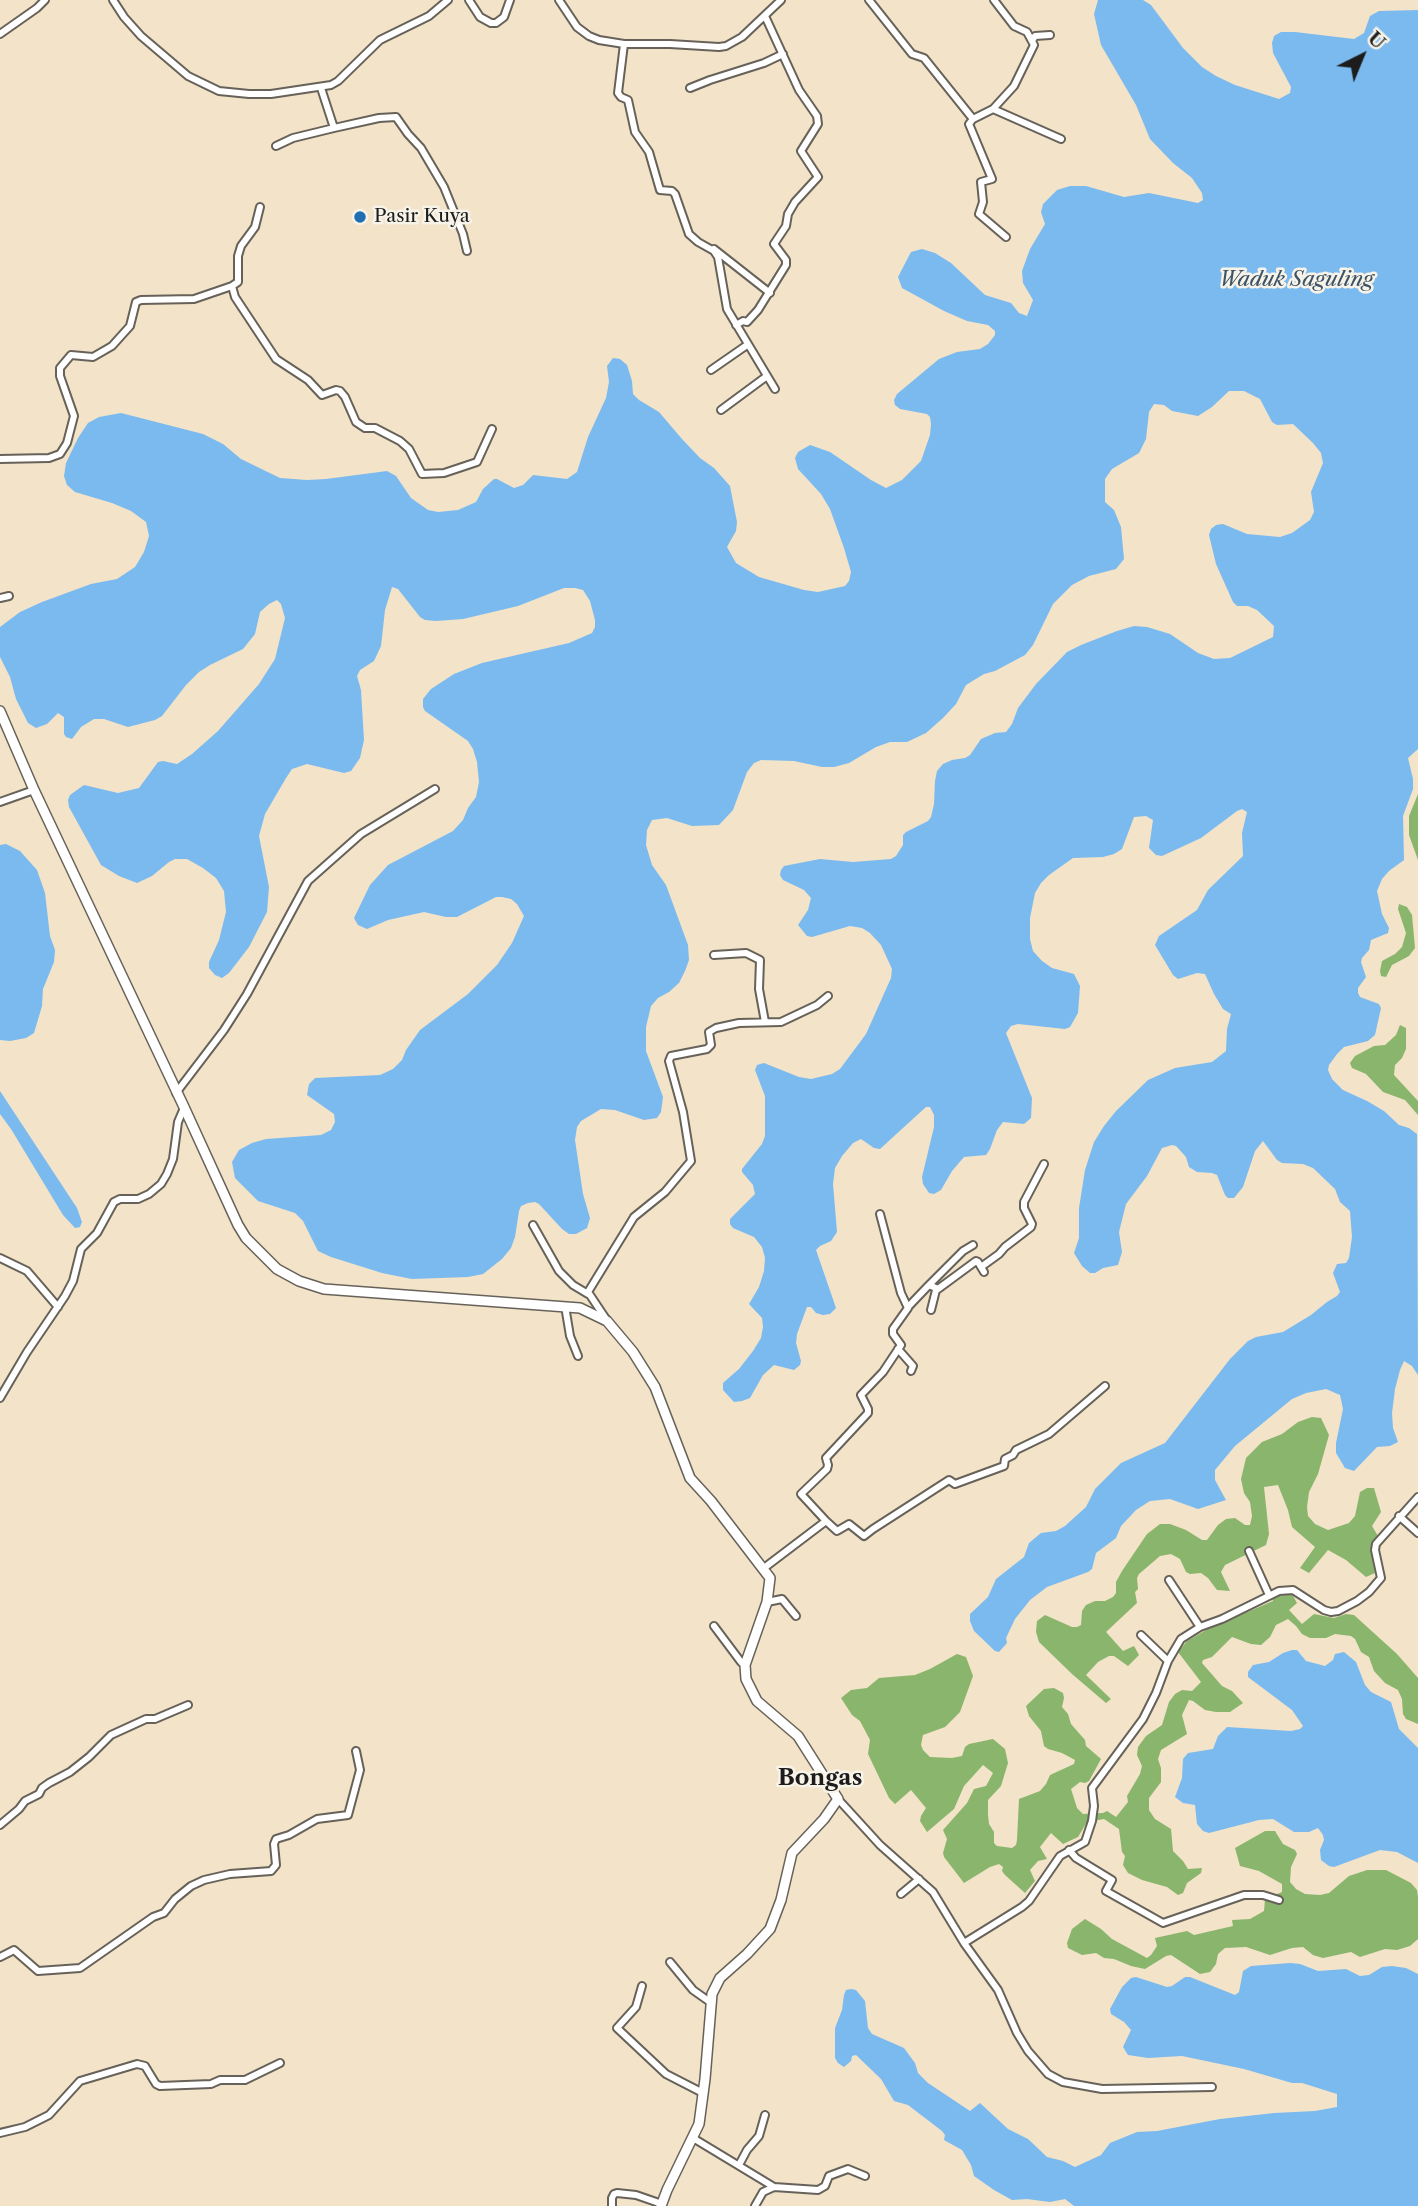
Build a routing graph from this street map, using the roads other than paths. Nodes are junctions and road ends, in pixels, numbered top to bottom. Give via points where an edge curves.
1 (46, 0) edge
2 (113, 0) edge
3 (448, 0) edge
4 (469, 0) edge
5 (510, 0) edge
6 (559, 0) edge
7 (781, 0) edge
8 (869, 0) edge
9 (994, 0) edge
10 (765, 16) junction
11 (0, 34) edge
12 (1049, 35) dead end
13 (1032, 41) junction
14 (624, 44) junction
15 (783, 54) junction
16 (321, 88) junction
17 (690, 88) dead end
18 (993, 109) junction
19 (973, 119) junction
20 (334, 128) junction
21 (1061, 139) dead end
22 (276, 146) dead end
23 (260, 207) dead end
24 (1006, 237) dead end
25 (711, 249) junction
26 (467, 251) dead end
27 (232, 286) junction
28 (771, 293) junction
29 (736, 326) junction
30 (747, 345) junction
31 (711, 370) dead end
32 (767, 376) junction
33 (775, 389) dead end
34 (721, 410) dead end
35 (492, 429) dead end
36 (0, 459) edge
37 (9, 596) dead end
38 (0, 598) edge
39 (0, 711) edge
40 (435, 789) dead end
41 (34, 790) junction
42 (0, 802) edge
43 (715, 955) dead end
44 (828, 996) dead end
45 (765, 1022) junction
46 (176, 1093) junction
47 (184, 1107) junction
48 (1044, 1164) dead end
49 (880, 1214) dead end
50 (533, 1225) dead end
51 (0, 1258) edge
52 (980, 1267) junction
53 (933, 1287) junction
54 (588, 1294) junction
55 (58, 1307) junction
56 (565, 1307) junction
57 (908, 1307) junction
58 (931, 1310) dead end
59 (607, 1321) junction
60 (898, 1349) junction
61 (578, 1356) dead end
62 (911, 1371) dead end
63 (1105, 1386) dead end
64 (0, 1398) edge
65 (1418, 1497) edge
66 (1399, 1516) junction
67 (826, 1521) junction
68 (1418, 1533) edge
69 (1249, 1551) dead end
70 (764, 1568) junction
71 (1169, 1580) dead end
72 (1269, 1595) junction
73 (766, 1602) junction
74 (796, 1616) dead end
75 (714, 1626) dead end
76 (1200, 1627) junction
77 (1141, 1635) dead end
78 (1168, 1661) junction
79 (745, 1665) junction
80 (188, 1706) dead end
81 (356, 1751) dead end
82 (838, 1799) junction
83 (0, 1825) edge
84 (1069, 1850) junction
85 (919, 1879) junction
86 (901, 1894) dead end
87 (1279, 1900) dead end
88 (964, 1943) junction
89 (0, 1957) edge
90 (670, 1962) dead end
91 (642, 1986) dead end
92 (710, 2002) junction
93 (280, 2063) dead end
94 (1212, 2087) dead end
95 (703, 2094) junction
96 (765, 2115) dead end
97 (0, 2133) edge
98 (693, 2138) junction
99 (739, 2165) junction
100 (865, 2176) dead end
101 (774, 2187) junction
102 (662, 2205) edge
103 (612, 2206) edge
104 (755, 2206) edge

1 - 11 street
2 - 16 street via 141,36 188,76 219,91 271,94
3 - 16 street via 429,16 380,40 338,81
4 - 5 street via 480,17 491,23 504,17
6 - 14 street via 583,32
7 - 10 street
8 - 19 street
9 - 13 street
10 - 14 street via 726,47
10 - 15 street
12 - 13 street via 1035,36
13 - 18 street via 1033,48 1014,86
14 - 25 street via 618,93 628,100 636,135 649,152 659,188 674,192 690,234
15 - 17 street
15 - 28 street via 818,120 801,151 818,177 791,208 774,244 787,263
16 - 20 street
18 - 19 street
18 - 21 street
19 - 24 street via 969,124 992,179 981,182 979,214
20 - 22 street
20 - 26 street via 398,118 444,187
23 - 27 street via 255,227 237,256 239,282
25 - 28 street
25 - 29 street via 718,257 727,309
27 - 35 street via 276,359 323,395 336,390 343,394 356,422 400,441 422,474 477,462
27 - 36 street via 194,299 136,302 130,326 117,341 93,357 72,355 60,368 74,416 60,454
28 - 29 street via 749,320
29 - 30 street
30 - 31 street
30 - 32 street
32 - 33 street
32 - 34 street
37 - 38 street
39 - 41 main road
40 - 46 street via 361,834 308,881 247,994
41 - 42 street
41 - 46 main road
43 - 45 street via 746,953 760,960 758,989
44 - 45 street via 781,1022
45 - 54 street via 716,1028 709,1032 708,1048 671,1056 691,1161 665,1192 634,1217
46 - 47 main road
47 - 55 street via 173,1159 161,1184 138,1199 114,1202 97,1233 81,1249 73,1281
47 - 56 main road via 242,1231 277,1269 299,1281 324,1289
48 - 52 street via 1024,1202 1031,1227
49 - 57 street
50 - 54 street via 559,1271
51 - 55 street via 27,1271
52 - 53 street
52 - 53 street via 970,1247
53 - 57 street
53 - 58 street
54 - 59 street
55 - 64 street
56 - 59 main road via 580,1308
56 - 61 street
57 - 60 street via 893,1329 901,1344
59 - 70 main road via 655,1387 690,1478
60 - 62 street via 913,1366
60 - 67 street via 860,1395 869,1412 826,1458 827,1469 801,1494
63 - 67 street via 1049,1434 1004,1459 1004,1466 955,1484 950,1480 864,1536 849,1524 837,1531
65 - 66 street
66 - 68 street
66 - 72 street via 1376,1544 1381,1578 1357,1601 1331,1612 1293,1590
67 - 70 street
69 - 72 street
70 - 73 main road via 771,1582
71 - 76 street
72 - 76 street
73 - 74 street via 782,1599
73 - 79 main road
75 - 79 street
76 - 78 street via 1181,1639
77 - 78 street
78 - 84 street via 1143,1719 1092,1788 1094,1806 1085,1842
79 - 82 main road via 753,1695 798,1736
80 - 83 street via 111,1735 71,1772 42,1788
81 - 89 street via 360,1770 348,1815 314,1821 276,1839 271,1871 230,1874 191,1886 164,1913 80,1968 38,1971 14,1950
82 - 85 street
82 - 92 main road via 792,1853 770,1929 720,1978
84 - 87 street via 1112,1880 1106,1891 1163,1923 1244,1895
84 - 88 street via 1026,1904
85 - 86 street
85 - 88 street via 933,1892
88 - 94 street via 998,1990 1028,2051 1056,2080 1102,2090
90 - 92 street via 693,1990
91 - 95 street via 636,2007 617,2028 666,2074
92 - 95 main road
93 - 97 street via 245,2080 160,2086 145,2066 137,2064 80,2081 50,2115
95 - 98 main road
96 - 99 street via 760,2136
98 - 99 street
98 - 102 main road
99 - 101 street
100 - 101 street via 848,2169 829,2176 817,2190
101 - 104 street via 763,2192
102 - 103 street via 617,2193

